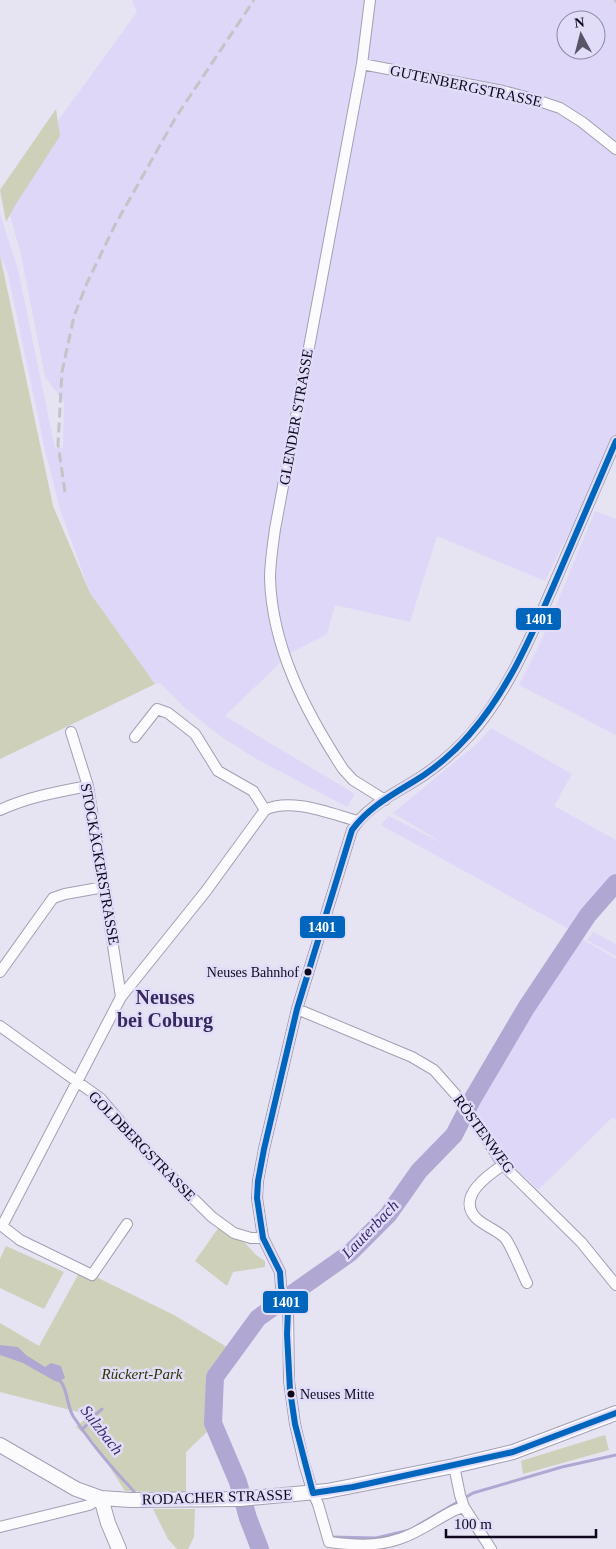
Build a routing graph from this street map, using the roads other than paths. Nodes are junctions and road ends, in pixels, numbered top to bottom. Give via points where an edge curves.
1 (370, 0) edge
2 (362, 64) junction
3 (616, 149) edge
4 (616, 441) edge
5 (71, 732) dead end
6 (135, 737) dead end
7 (88, 786) junction
8 (385, 800) junction
9 (0, 810) edge
10 (265, 810) junction
11 (358, 821) junction
12 (104, 887) junction
13 (0, 972) edge
14 (122, 997) junction
15 (298, 1009) junction
16 (0, 1026) edge
17 (77, 1081) junction
18 (503, 1165) junction
19 (127, 1224) dead end
20 (263, 1238) junction
21 (527, 1283) dead end
22 (616, 1285) edge
23 (616, 1413) edge
24 (0, 1445) edge
25 (454, 1466) junction
26 (313, 1493) junction
27 (101, 1498) junction
28 (462, 1502) junction
29 (0, 1527) edge
30 (119, 1549) edge
31 (491, 1549) edge

1 - 2 street, GLENDER STRASSE
2 - 3 street, GUTENBERGSTRASSE via 533,98 560,108
2 - 8 street, GLENDER STRASSE via 275,529 270,579 277,634 298,688 344,769 353,780
4 - 8 street via 535,626 482,721 424,775
5 - 7 street, STOCKÄCKERSTRASSE
6 - 10 street via 157,709 168,713 195,734 218,771 253,791
7 - 9 street via 46,794
7 - 12 street, STOCKÄCKERSTRASSE
8 - 11 street
10 - 11 street via 280,805 296,806
10 - 14 street
11 - 15 street via 352,830
12 - 13 street via 53,898
12 - 14 street, STOCKÄCKERSTRASSE
14 - 17 street
15 - 18 street, RÖSTENWEG via 412,1057 434,1070 467,1108
15 - 20 street via 258,1181
16 - 17 street, GOLDBERGSTRASSE
17 - 19 street via 2,1226 20,1240 92,1275
17 - 20 street, GOLDBERGSTRASSE via 100,1098 150,1155 212,1217 234,1233
18 - 21 street via 476,1186 471,1206 476,1218 505,1238
18 - 22 street, RÖSTENWEG via 581,1242
20 - 26 street via 280,1272 287,1302 290,1390 295,1424
23 - 25 street, RODACHER STRASSE via 513,1452
24 - 27 street, RODACHER STRASSE via 76,1490
25 - 26 street, RODACHER STRASSE
25 - 28 street
26 - 27 street, RODACHER STRASSE via 244,1499
26 - 28 street via 329,1542 355,1546 400,1539 455,1510
27 - 29 street via 89,1505
27 - 30 street
28 - 31 street

